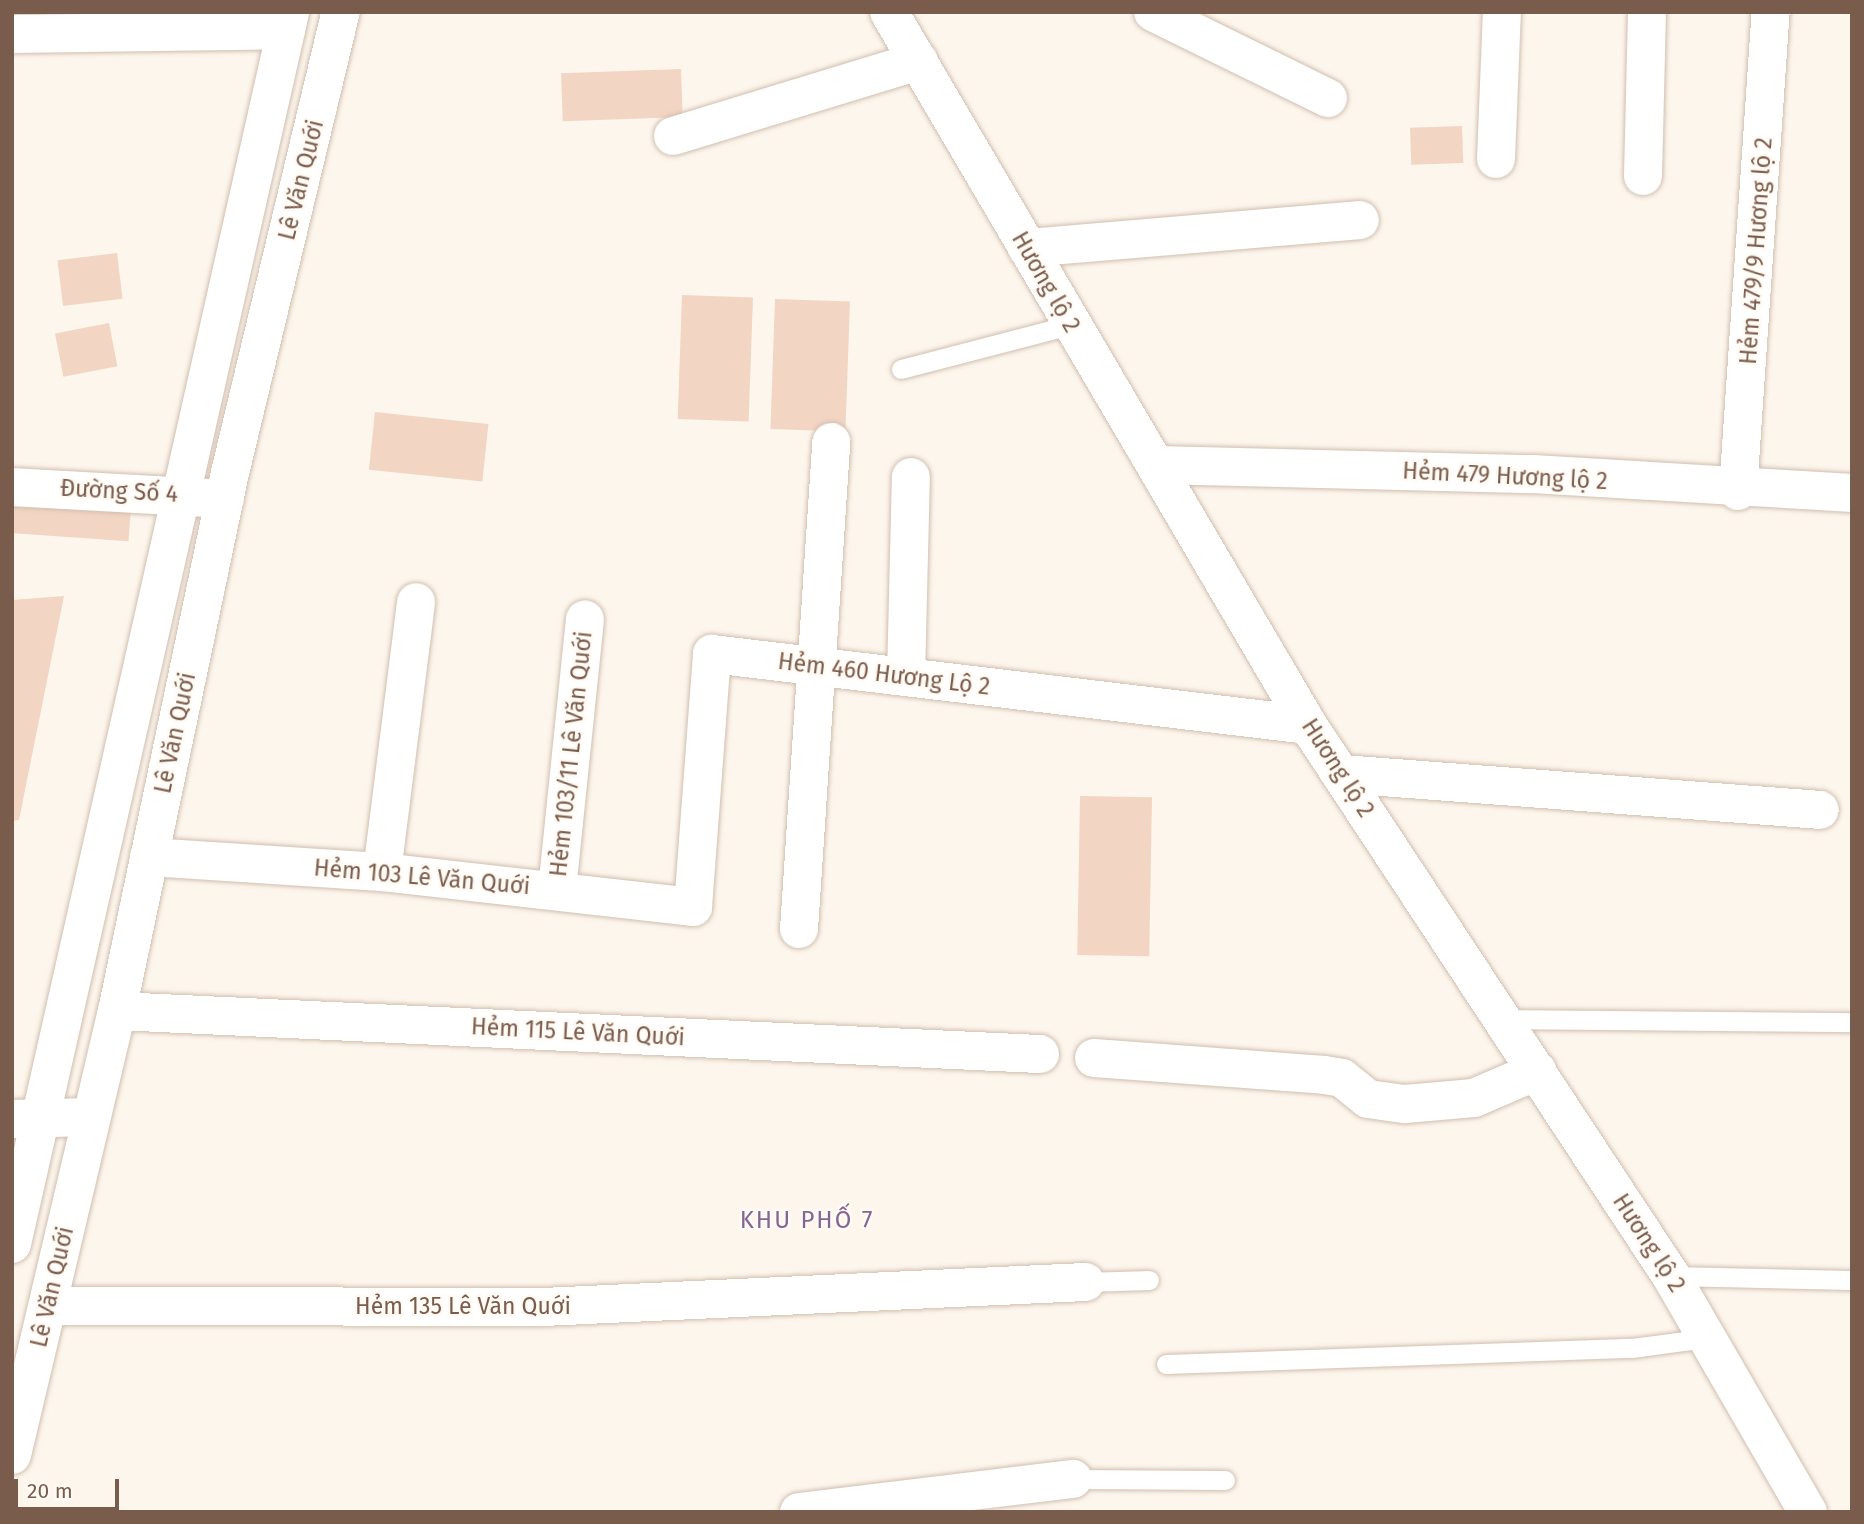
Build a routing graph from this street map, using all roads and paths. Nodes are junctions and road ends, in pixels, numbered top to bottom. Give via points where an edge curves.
1 (341, 12) edge
2 (889, 12) edge
3 (1153, 12) edge
4 (1502, 12) edge
5 (1647, 12) edge
6 (1771, 12) edge
7 (288, 21) edge
8 (12, 34) edge
9 (919, 61) junction
10 (1328, 97) dead end
11 (673, 136) dead end
12 (1496, 159) dead end
13 (1643, 176) dead end
14 (1360, 220) dead end
15 (1027, 248) junction
16 (1070, 325) junction
17 (901, 369) dead end
18 (831, 442) dead end
19 (1157, 465) junction
20 (911, 477) dead end
21 (12, 486) edge
22 (1738, 491) junction
23 (178, 493) junction
24 (1852, 493) edge
25 (225, 499) junction
26 (416, 601) dead end
27 (585, 619) dead end
28 (820, 666) junction
29 (906, 677) junction
30 (1308, 725) junction
31 (1342, 774) junction
32 (1820, 810) dead end
33 (149, 857) junction
34 (382, 872) junction
35 (557, 890) junction
36 (693, 907) joint
37 (799, 929) dead end
38 (117, 1011) junction
39 (1503, 1019) junction
40 (1852, 1022) edge
41 (1040, 1054) dead end
42 (1094, 1058) dead end
43 (1537, 1071) junction
44 (91, 1117) junction
45 (28, 1118) edge
46 (12, 1244) edge
47 (1671, 1276) junction
48 (1149, 1280) dead end
49 (1852, 1280) edge
50 (1085, 1282) joint
51 (48, 1306) junction
52 (1707, 1338) junction
53 (1166, 1364) dead end
54 (12, 1455) edge
55 (1073, 1479) joint
56 (1225, 1480) dead end
57 (804, 1511) edge
58 (1808, 1512) edge

1 - 25 street, Lê Văn Quới
2 - 9 street, Hương lộ 2
3 - 10 street
4 - 12 street
5 - 13 street
6 - 22 street, Hẻm 479/9 Hương lộ 2
7 - 8 street
7 - 23 street, Lê Văn Quới
9 - 11 street
9 - 15 street, Hương lộ 2
14 - 15 street
15 - 16 street, Hương lộ 2
16 - 17 lane
16 - 19 street, Hương lộ 2
18 - 28 street
19 - 22 street, Hẻm 479 Hương lộ 2 via 1533,474
19 - 30 street, Hương lộ 2
20 - 29 street
21 - 23 street, Đường Số 4
22 - 24 street, Hẻm 479 Hương lộ 2
23 - 25 street, Đường Số 4
23 - 45 street, Lê Văn Quới
25 - 33 street, Lê Văn Quới
26 - 34 street
27 - 35 street, Hẻm 103/11 Lê Văn Quới
28 - 29 street, Hẻm 460 Hương Lộ 2
28 - 36 street, Hẻm 460 Hương Lộ 2 via 712,654
28 - 37 street
29 - 30 street, Hẻm 460 Hương Lộ 2
30 - 31 street, Hương lộ 2
31 - 32 street
31 - 39 street, Hương lộ 2
33 - 34 street, Hẻm 103 Lê Văn Quới
33 - 38 street, Lê Văn Quới
34 - 35 street, Hẻm 103 Lê Văn Quới
35 - 36 street, Hẻm 103 Lê Văn Quới
38 - 41 street, Hẻm 115 Lê Văn Quới
38 - 44 street, Lê Văn Quới
39 - 40 lane
39 - 43 street, Hương lộ 2
42 - 43 street via 1324,1075 1342,1078 1368,1099 1405,1104 1474,1098
43 - 47 street, Hương lộ 2
44 - 45 street
44 - 51 street, Lê Văn Quới
45 - 46 street, Lê Văn Quới
47 - 49 lane
47 - 52 street, Hương lộ 2
48 - 50 lane
50 - 51 street, Hẻm 135 Lê Văn Quới via 543,1307
51 - 54 street, Lê Văn Quới
52 - 53 lane via 1632,1348
52 - 58 street, Hương lộ 2
55 - 56 lane
55 - 57 street

